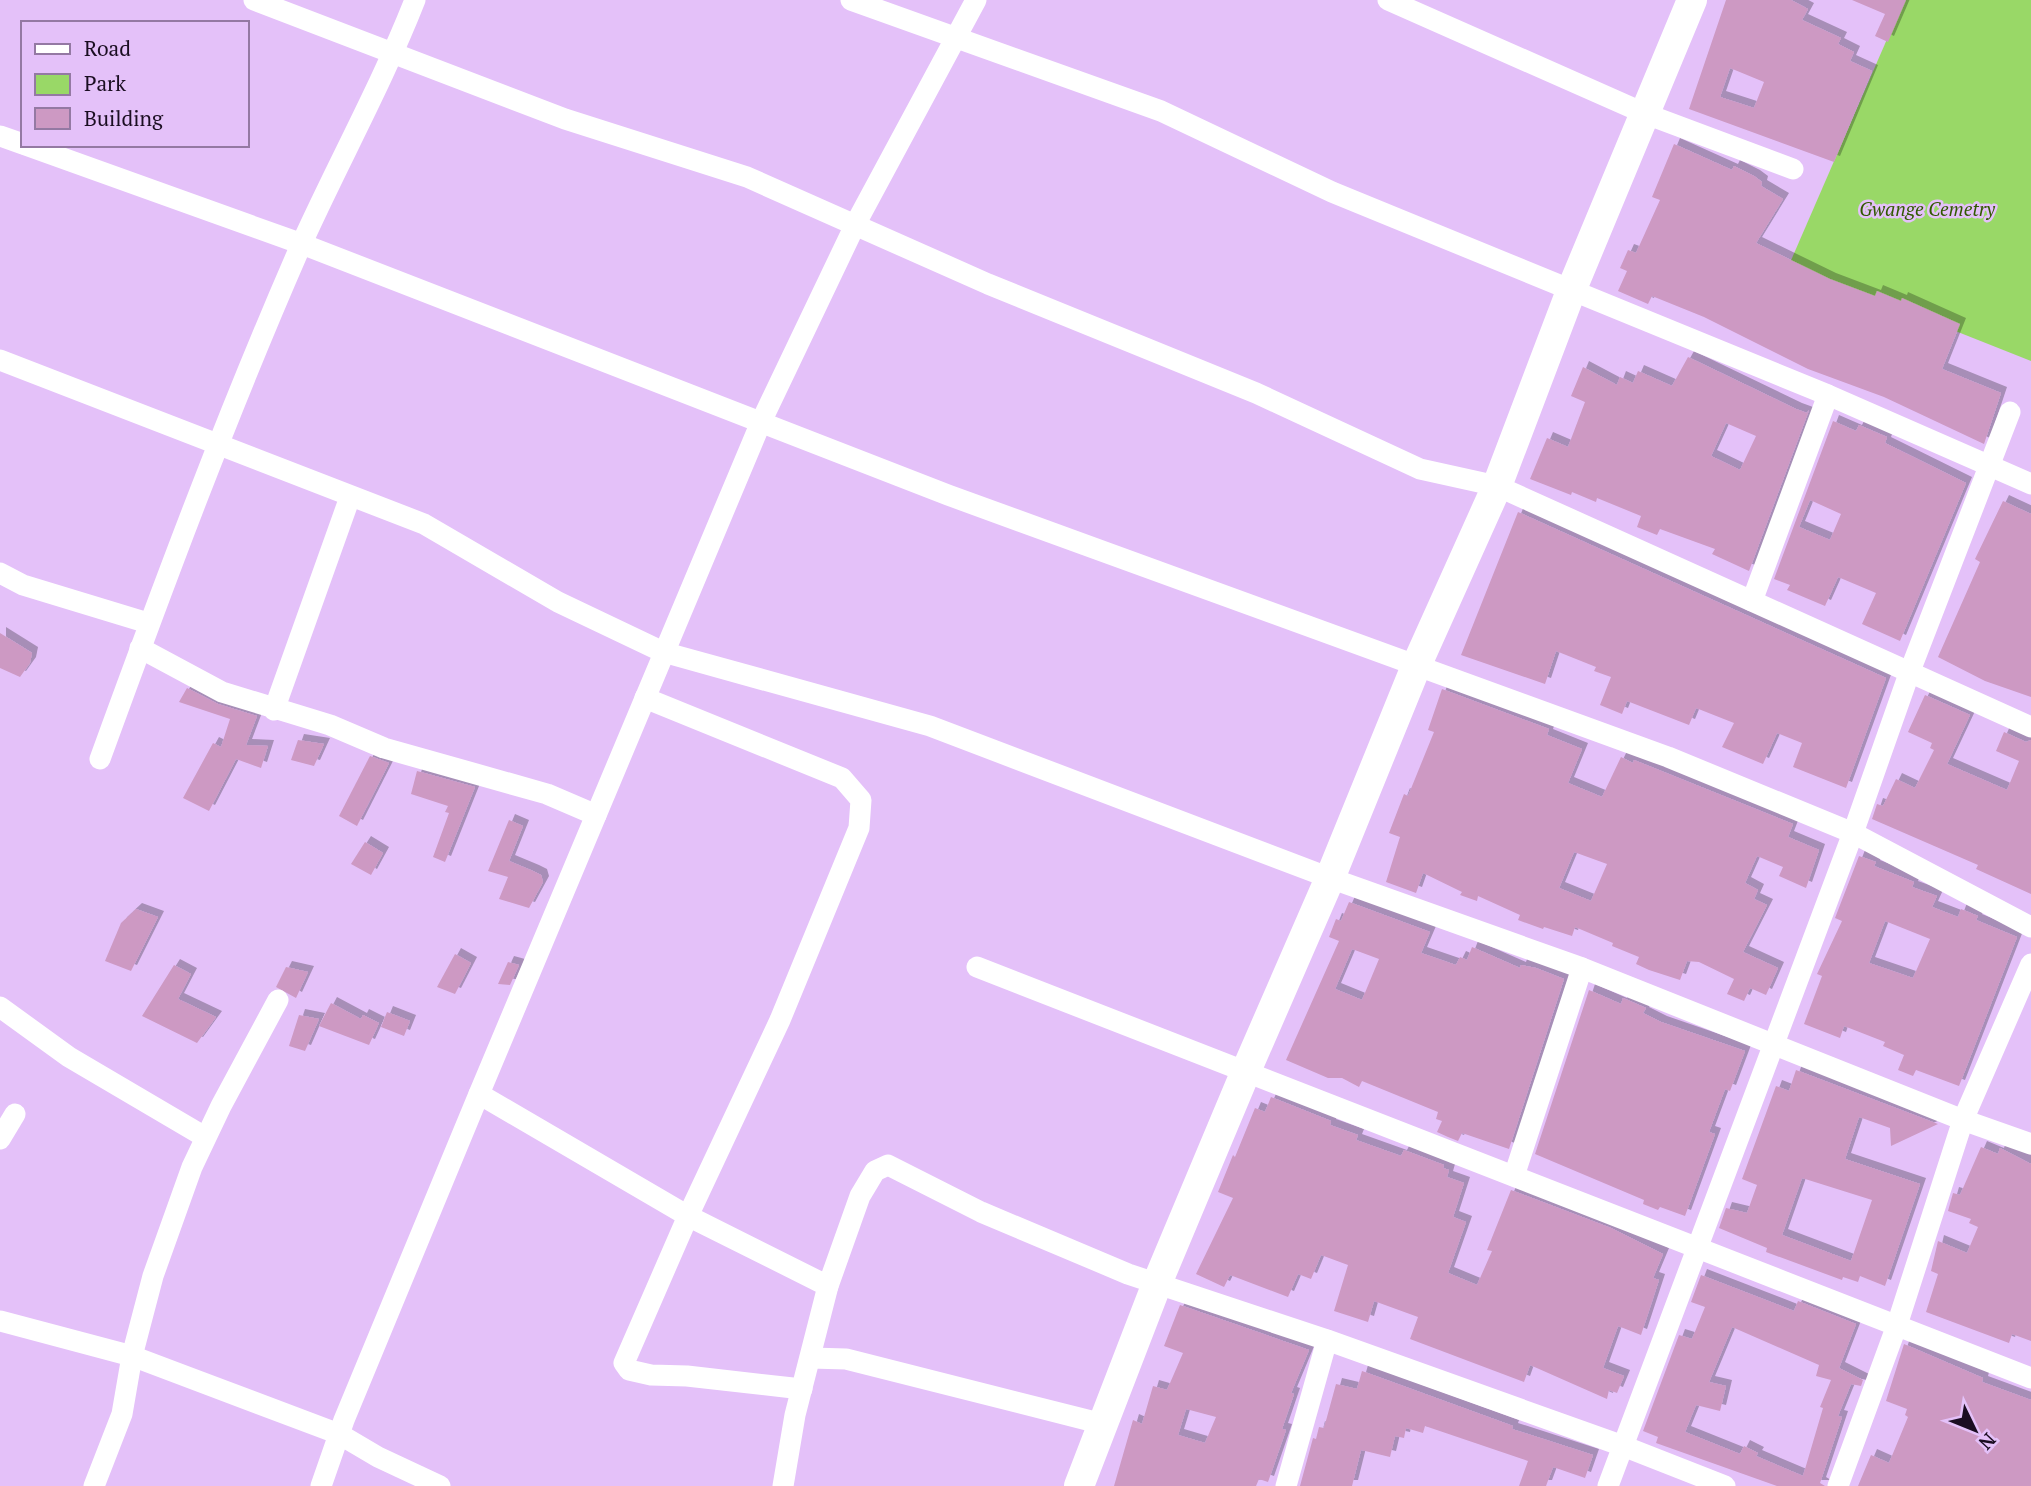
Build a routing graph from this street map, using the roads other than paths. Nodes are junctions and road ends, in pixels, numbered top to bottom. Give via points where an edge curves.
1 (254, 0) edge
2 (415, 0) edge
3 (851, 0) edge
4 (976, 0) edge
5 (1388, 0) edge
6 (1692, 0) edge
7 (957, 37) junction
8 (394, 55) junction
9 (1646, 114) junction
10 (0, 136) edge
11 (21, 144) edge
12 (30, 147) edge
13 (1793, 169) dead end
14 (856, 223) junction
15 (302, 244) junction
16 (1571, 291) junction
17 (0, 360) edge
18 (1828, 395) junction
19 (2010, 411) dead end
20 (761, 422) junction
21 (218, 443) junction
22 (1991, 465) junction
23 (2031, 484) edge
24 (1496, 486) junction
25 (350, 497) junction
26 (0, 573) edge
27 (1752, 601) junction
28 (148, 623) junction
29 (140, 648) junction
30 (663, 652) junction
31 (1417, 663) junction
32 (1910, 671) junction
33 (645, 698) junction
34 (274, 710) junction
35 (2031, 727) edge
36 (100, 759) dead end
37 (596, 816) junction
38 (1853, 833) junction
39 (1331, 878) junction
40 (2031, 927) edge
41 (2031, 964) edge
42 (978, 967) dead end
43 (1582, 968) junction
44 (278, 1000) dead end
45 (0, 1007) edge
46 (1774, 1043) junction
47 (1246, 1071) junction
48 (479, 1094) junction
49 (15, 1114) dead end
50 (1963, 1120) junction
51 (205, 1137) junction
52 (0, 1139) edge
53 (2031, 1144) edge
54 (1514, 1176) junction
55 (688, 1216) junction
56 (1697, 1246) junction
57 (1158, 1281) junction
58 (828, 1286) junction
59 (0, 1321) edge
60 (1897, 1325) junction
61 (1327, 1340) junction
62 (131, 1356) junction
63 (811, 1358) junction
64 (2031, 1378) edge
65 (802, 1389) junction
66 (1103, 1424) junction
67 (339, 1434) junction
68 (1623, 1446) junction
69 (94, 1486) edge
70 (321, 1486) edge
71 (440, 1486) edge
72 (783, 1486) edge
73 (1079, 1486) edge
74 (1286, 1486) edge
75 (1608, 1486) edge
76 (1724, 1486) edge
77 (1838, 1486) edge

1 - 8 street
2 - 8 street
3 - 7 street
4 - 7 street
5 - 9 street
6 - 9 street
7 - 14 street
7 - 16 street via 1161,111 1332,191
8 - 14 street via 565,119 747,177
8 - 15 street
9 - 13 street
9 - 16 street
10 - 11 street
12 - 15 street
14 - 20 street
14 - 24 street via 988,284 1256,393 1420,469
15 - 20 street
15 - 21 street
16 - 18 street
16 - 24 street
17 - 21 street
18 - 22 street
18 - 27 street
19 - 22 street
20 - 30 street
20 - 31 street via 1026,524
21 - 25 street
21 - 28 street
22 - 23 street
22 - 32 street
24 - 27 street
24 - 31 street
25 - 30 street via 424,524 558,602
25 - 34 street
26 - 28 street
27 - 32 street
28 - 29 street
29 - 34 street via 222,692
29 - 36 street
30 - 33 street
30 - 39 street via 929,726
31 - 38 street via 1668,757
31 - 39 street
32 - 35 street
32 - 38 street
33 - 37 street
33 - 55 street via 842,778 862,800 859,828 780,1020
34 - 37 street via 330,725 384,748 547,794
37 - 48 street
38 - 40 street
38 - 46 street
39 - 43 street
39 - 47 street
41 - 50 street
42 - 47 street
43 - 46 street
43 - 54 street
44 - 51 street
45 - 51 street via 69,1057
46 - 50 street
46 - 56 street
47 - 54 street
47 - 57 street
48 - 55 street
48 - 67 street
49 - 52 street
50 - 53 street
50 - 60 street
51 - 62 street via 153,1276
54 - 56 street
55 - 58 street
55 - 65 street via 624,1363 629,1370 651,1375
56 - 60 street
56 - 68 street
57 - 58 street via 1128,1274 981,1212 888,1165 875,1171 860,1196
57 - 61 street
57 - 66 street
58 - 63 street
59 - 62 street
60 - 64 street
60 - 77 street
61 - 68 street
61 - 74 street
62 - 67 street
62 - 69 street via 122,1415
63 - 65 street
63 - 66 street via 846,1359
65 - 72 street
66 - 73 street
67 - 70 street
67 - 71 street
68 - 75 street
68 - 76 street

